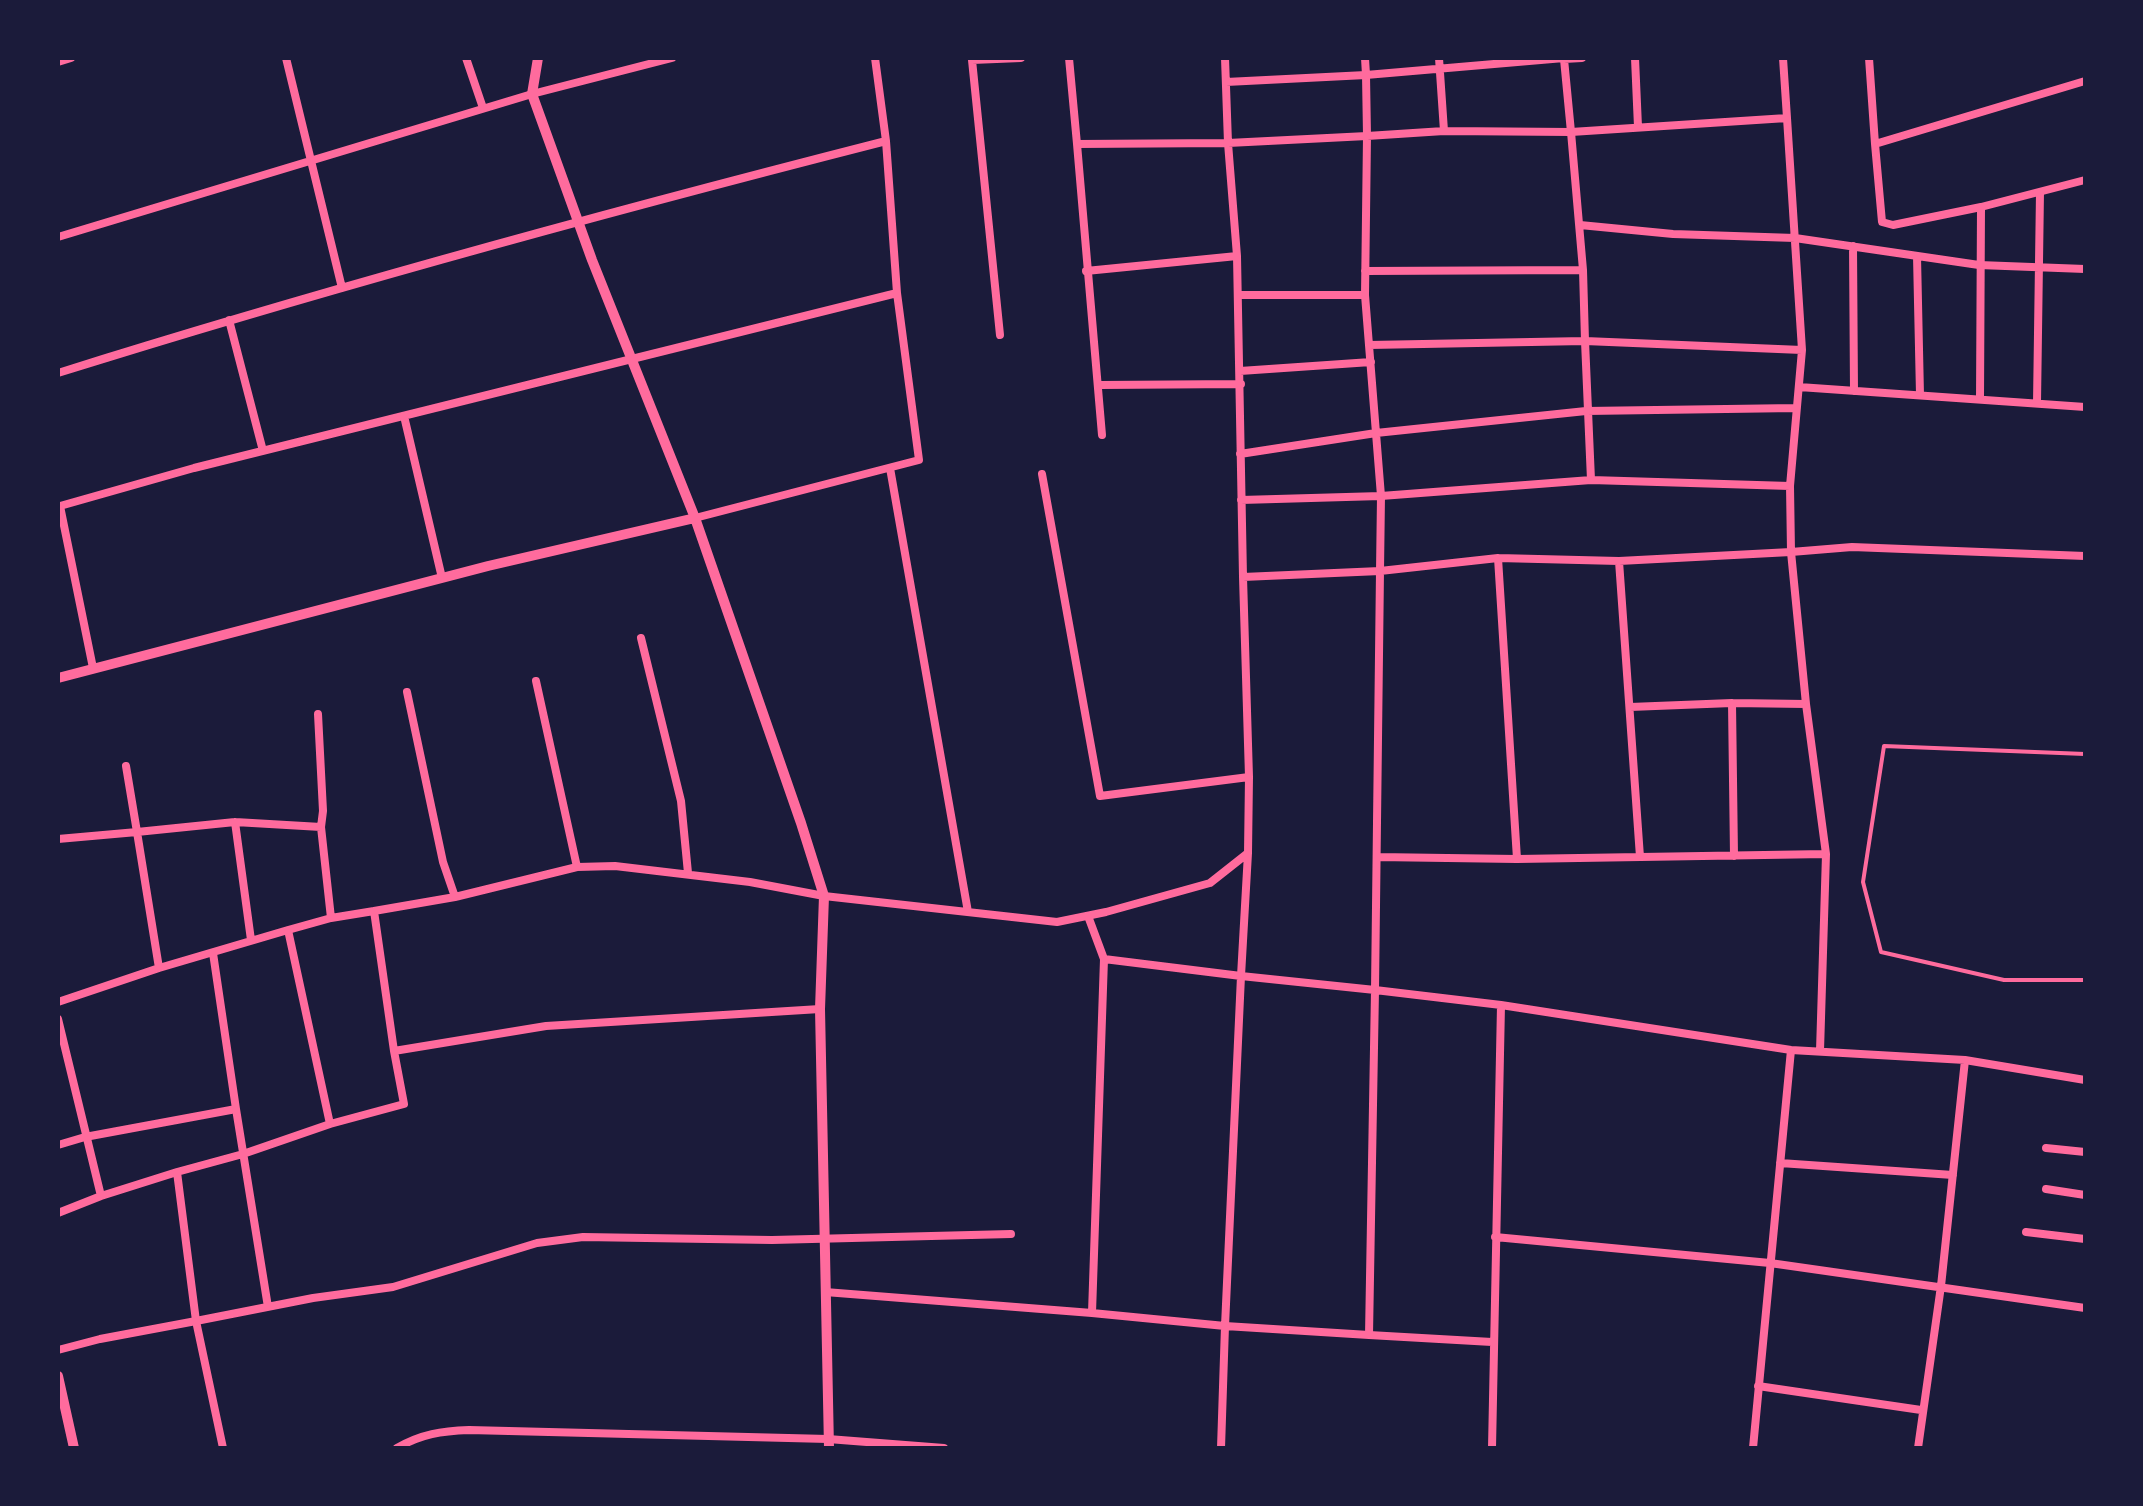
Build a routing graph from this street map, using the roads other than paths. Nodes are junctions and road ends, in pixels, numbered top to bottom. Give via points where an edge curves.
1 (71, 58) edge
2 (286, 58) edge
3 (466, 58) edge
4 (538, 58) edge
5 (672, 58) edge
6 (875, 58) edge
7 (1021, 58) edge
8 (1069, 58) edge
9 (1225, 58) edge
10 (1365, 58) edge
11 (1439, 58) edge
12 (1582, 58) edge
13 (1635, 58) edge
14 (1783, 58) edge
15 (1869, 58) edge
16 (972, 59) edge
17 (1564, 59) edge
18 (1500, 61) edge
19 (58, 62) edge
20 (1439, 68) junction
21 (1366, 75) junction
22 (2085, 81) edge
23 (1226, 82) junction
24 (532, 94) junction
25 (483, 108) junction
26 (1787, 118) junction
27 (1638, 127) junction
28 (1444, 131) junction
29 (1571, 132) junction
30 (1367, 136) junction
31 (886, 141) junction
32 (1228, 143) junction
33 (1077, 144) junction
34 (1875, 144) junction
35 (309, 159) junction
36 (2085, 180) edge
37 (2040, 192) junction
38 (1981, 207) junction
39 (578, 220) junction
40 (1580, 225) junction
41 (58, 237) edge
42 (1795, 238) junction
43 (1853, 246) junction
44 (1237, 256) junction
45 (1917, 256) junction
46 (1979, 265) junction
47 (2040, 267) junction
48 (2085, 269) edge
49 (1583, 270) junction
50 (1086, 271) junction
51 (1365, 271) junction
52 (342, 288) junction
53 (897, 293) junction
54 (1238, 295) junction
55 (1365, 295) junction
56 (229, 320) junction
57 (1000, 335) dead end
58 (1585, 341) junction
59 (1369, 345) junction
60 (1802, 350) junction
61 (633, 359) junction
62 (1371, 362) junction
63 (1240, 371) junction
64 (58, 373) edge
65 (1241, 384) junction
66 (1100, 385) junction
67 (1799, 387) junction
68 (1854, 391) junction
69 (1920, 395) junction
70 (1980, 399) junction
71 (2037, 403) junction
72 (2085, 407) edge
73 (1796, 408) junction
74 (1586, 411) junction
75 (404, 416) junction
76 (1376, 433) junction
77 (1102, 435) dead end
78 (263, 451) junction
79 (1240, 454) junction
80 (890, 468) junction
81 (1042, 474) dead end
82 (1591, 480) junction
83 (1790, 486) junction
84 (1381, 496) junction
85 (1241, 500) junction
86 (59, 502) edge
87 (695, 518) junction
88 (1791, 552) junction
89 (2085, 556) edge
90 (1498, 558) junction
91 (1619, 561) junction
92 (1380, 571) junction
93 (1243, 577) junction
94 (442, 578) junction
95 (641, 638) dead end
96 (93, 668) junction
97 (58, 678) edge
98 (536, 681) dead end
99 (407, 692) dead end
100 (1732, 703) junction
101 (1806, 704) junction
102 (1630, 707) junction
103 (318, 714) dead end
104 (2085, 754) edge
105 (126, 766) dead end
106 (1249, 777) junction
107 (235, 822) junction
108 (321, 827) junction
109 (137, 832) junction
110 (58, 839) edge
111 (1248, 853) junction
112 (1826, 854) junction
113 (1734, 856) junction
114 (1377, 857) junction
115 (1640, 857) junction
116 (1517, 859) junction
117 (577, 867) junction
118 (688, 873) junction
119 (824, 896) junction
120 (455, 897) junction
121 (374, 911) junction
122 (968, 912) junction
123 (1088, 916) junction
124 (331, 918) junction
125 (288, 930) junction
126 (251, 940) junction
127 (213, 953) junction
128 (1104, 959) junction
129 (159, 968) junction
130 (1241, 976) junction
131 (2085, 980) edge
132 (1375, 990) junction
133 (58, 1002) edge
134 (1501, 1005) junction
135 (820, 1009) junction
136 (58, 1019) edge
137 (1791, 1050) junction
138 (394, 1051) junction
139 (1820, 1051) junction
140 (1965, 1060) junction
141 (2085, 1080) edge
142 (236, 1109) junction
143 (330, 1124) junction
144 (85, 1137) junction
145 (58, 1145) edge
146 (2046, 1148) dead end
147 (2085, 1152) edge
148 (243, 1154) junction
149 (1780, 1163) junction
150 (177, 1172) junction
151 (1953, 1175) junction
152 (2046, 1189) dead end
153 (2085, 1195) edge
154 (101, 1196) junction
155 (58, 1213) edge
156 (2026, 1232) dead end
157 (1011, 1234) dead end
158 (1495, 1237) junction
159 (2085, 1239) edge
160 (824, 1240) junction
161 (1770, 1263) junction
162 (1941, 1286) junction
163 (825, 1292) junction
164 (268, 1307) junction
165 (2085, 1308) edge
166 (1092, 1313) junction
167 (196, 1321) junction
168 (1225, 1326) junction
169 (1369, 1335) junction
170 (1492, 1342) junction
171 (58, 1350) edge
172 (58, 1376) edge
173 (1758, 1386) junction
174 (1921, 1410) junction
175 (828, 1444) edge
176 (74, 1448) edge
177 (223, 1448) edge
178 (397, 1448) edge
179 (944, 1448) edge
180 (1221, 1448) edge
181 (1492, 1448) edge
182 (1753, 1448) edge
183 (1918, 1448) edge

1 - 19 street
2 - 35 street
3 - 25 street
4 - 24 street
5 - 24 street
6 - 31 street
7 - 16 street
8 - 33 street
9 - 23 street
10 - 21 street
11 - 20 street
12 - 17 street
13 - 27 street
14 - 26 street
15 - 34 street
16 - 57 street
17 - 18 street
17 - 29 street
18 - 20 street
20 - 21 street
20 - 28 street
21 - 23 street
21 - 30 street
22 - 34 street
23 - 32 street
24 - 25 street
24 - 39 street
25 - 35 street
26 - 27 street
26 - 42 street
27 - 29 street
28 - 29 street
28 - 30 street
29 - 40 street
30 - 32 street
30 - 51 street
31 - 39 street
31 - 53 street
32 - 33 street
32 - 44 street
33 - 50 street
34 - 38 street via 1882,222 1893,225
35 - 41 street
35 - 52 street
36 - 37 street
37 - 38 street
37 - 47 street
38 - 46 street
39 - 52 street
39 - 61 street
40 - 42 street
40 - 49 street
42 - 43 street
42 - 60 street
43 - 45 street
43 - 68 street
44 - 50 street
44 - 54 street
45 - 46 street
45 - 69 street
46 - 47 street
46 - 70 street
47 - 48 street
47 - 71 street
49 - 51 street
49 - 58 street
50 - 66 street
51 - 55 street
52 - 56 street
53 - 61 street
53 - 80 street via 919,460
54 - 55 street
54 - 63 street
55 - 59 street
56 - 64 street
56 - 78 street
58 - 59 street
58 - 60 street
58 - 74 street
59 - 62 street
60 - 67 street
61 - 75 street
61 - 87 street
62 - 63 street
62 - 76 street
63 - 65 street
65 - 66 street
65 - 79 street
66 - 77 street
67 - 68 street
67 - 73 street
68 - 69 street
69 - 70 street
70 - 71 street
71 - 72 street
73 - 74 street
73 - 83 street
74 - 76 street
74 - 82 street
75 - 78 street
75 - 94 street
76 - 79 street
76 - 84 street
78 - 86 street
79 - 85 street
80 - 87 street
80 - 122 street
81 - 106 street via 1100,796
82 - 83 street
82 - 84 street
83 - 88 street
84 - 85 street
84 - 92 street
85 - 93 street
86 - 96 street
87 - 94 street
87 - 119 street
88 - 89 street via 1852,547
88 - 91 street
88 - 101 street
90 - 91 street
90 - 92 street
90 - 116 street
91 - 102 street
92 - 93 street
92 - 114 street
93 - 106 street
94 - 96 street
95 - 118 street via 681,801
96 - 97 street
98 - 117 street
99 - 120 street
100 - 101 street
100 - 102 street
100 - 113 street
101 - 112 street
102 - 115 street
103 - 108 street
104 - 131 lane via 1884,746 1863,882 1881,952 2004,980
105 - 109 street
106 - 111 street
107 - 108 street
107 - 109 street
107 - 126 street
108 - 124 street
109 - 110 street
109 - 129 street
111 - 123 street via 1210,883
111 - 130 street
112 - 113 street
112 - 139 street
113 - 115 street
114 - 116 street
114 - 132 street
115 - 116 street
117 - 118 street
117 - 120 street
118 - 119 street
119 - 122 street
119 - 135 street
120 - 121 street
121 - 124 street
121 - 138 street
122 - 123 street via 1057,922
123 - 128 street
124 - 125 street
125 - 126 street
125 - 143 street
126 - 127 street
127 - 129 street
127 - 142 street
128 - 130 street
128 - 166 street
129 - 133 street
130 - 132 street
130 - 168 street
132 - 134 street
132 - 169 street
134 - 137 street
134 - 158 street
135 - 138 street via 546,1026
135 - 160 street
136 - 144 street
137 - 139 street
137 - 149 street
138 - 143 street via 404,1104
139 - 140 street
140 - 141 street
140 - 151 street
142 - 144 street
142 - 148 street
143 - 148 street
144 - 145 street
144 - 154 street
146 - 147 street
148 - 150 street
148 - 164 street
149 - 151 street
149 - 161 street
150 - 154 street
150 - 167 street
151 - 162 street
152 - 153 street
154 - 155 street
156 - 159 street
157 - 160 street
158 - 161 street
158 - 170 street
160 - 163 street
160 - 164 street via 583,1237 537,1243 393,1287
161 - 162 street
161 - 173 street
162 - 165 street
162 - 174 street
163 - 166 street
163 - 175 street
164 - 167 street
166 - 168 street
167 - 171 street
167 - 177 street
168 - 169 street
168 - 180 street
169 - 170 street
170 - 181 street
172 - 176 street
173 - 174 street
173 - 182 street
174 - 183 street
175 - 178 street via 469,1430 417,1436
175 - 179 street

